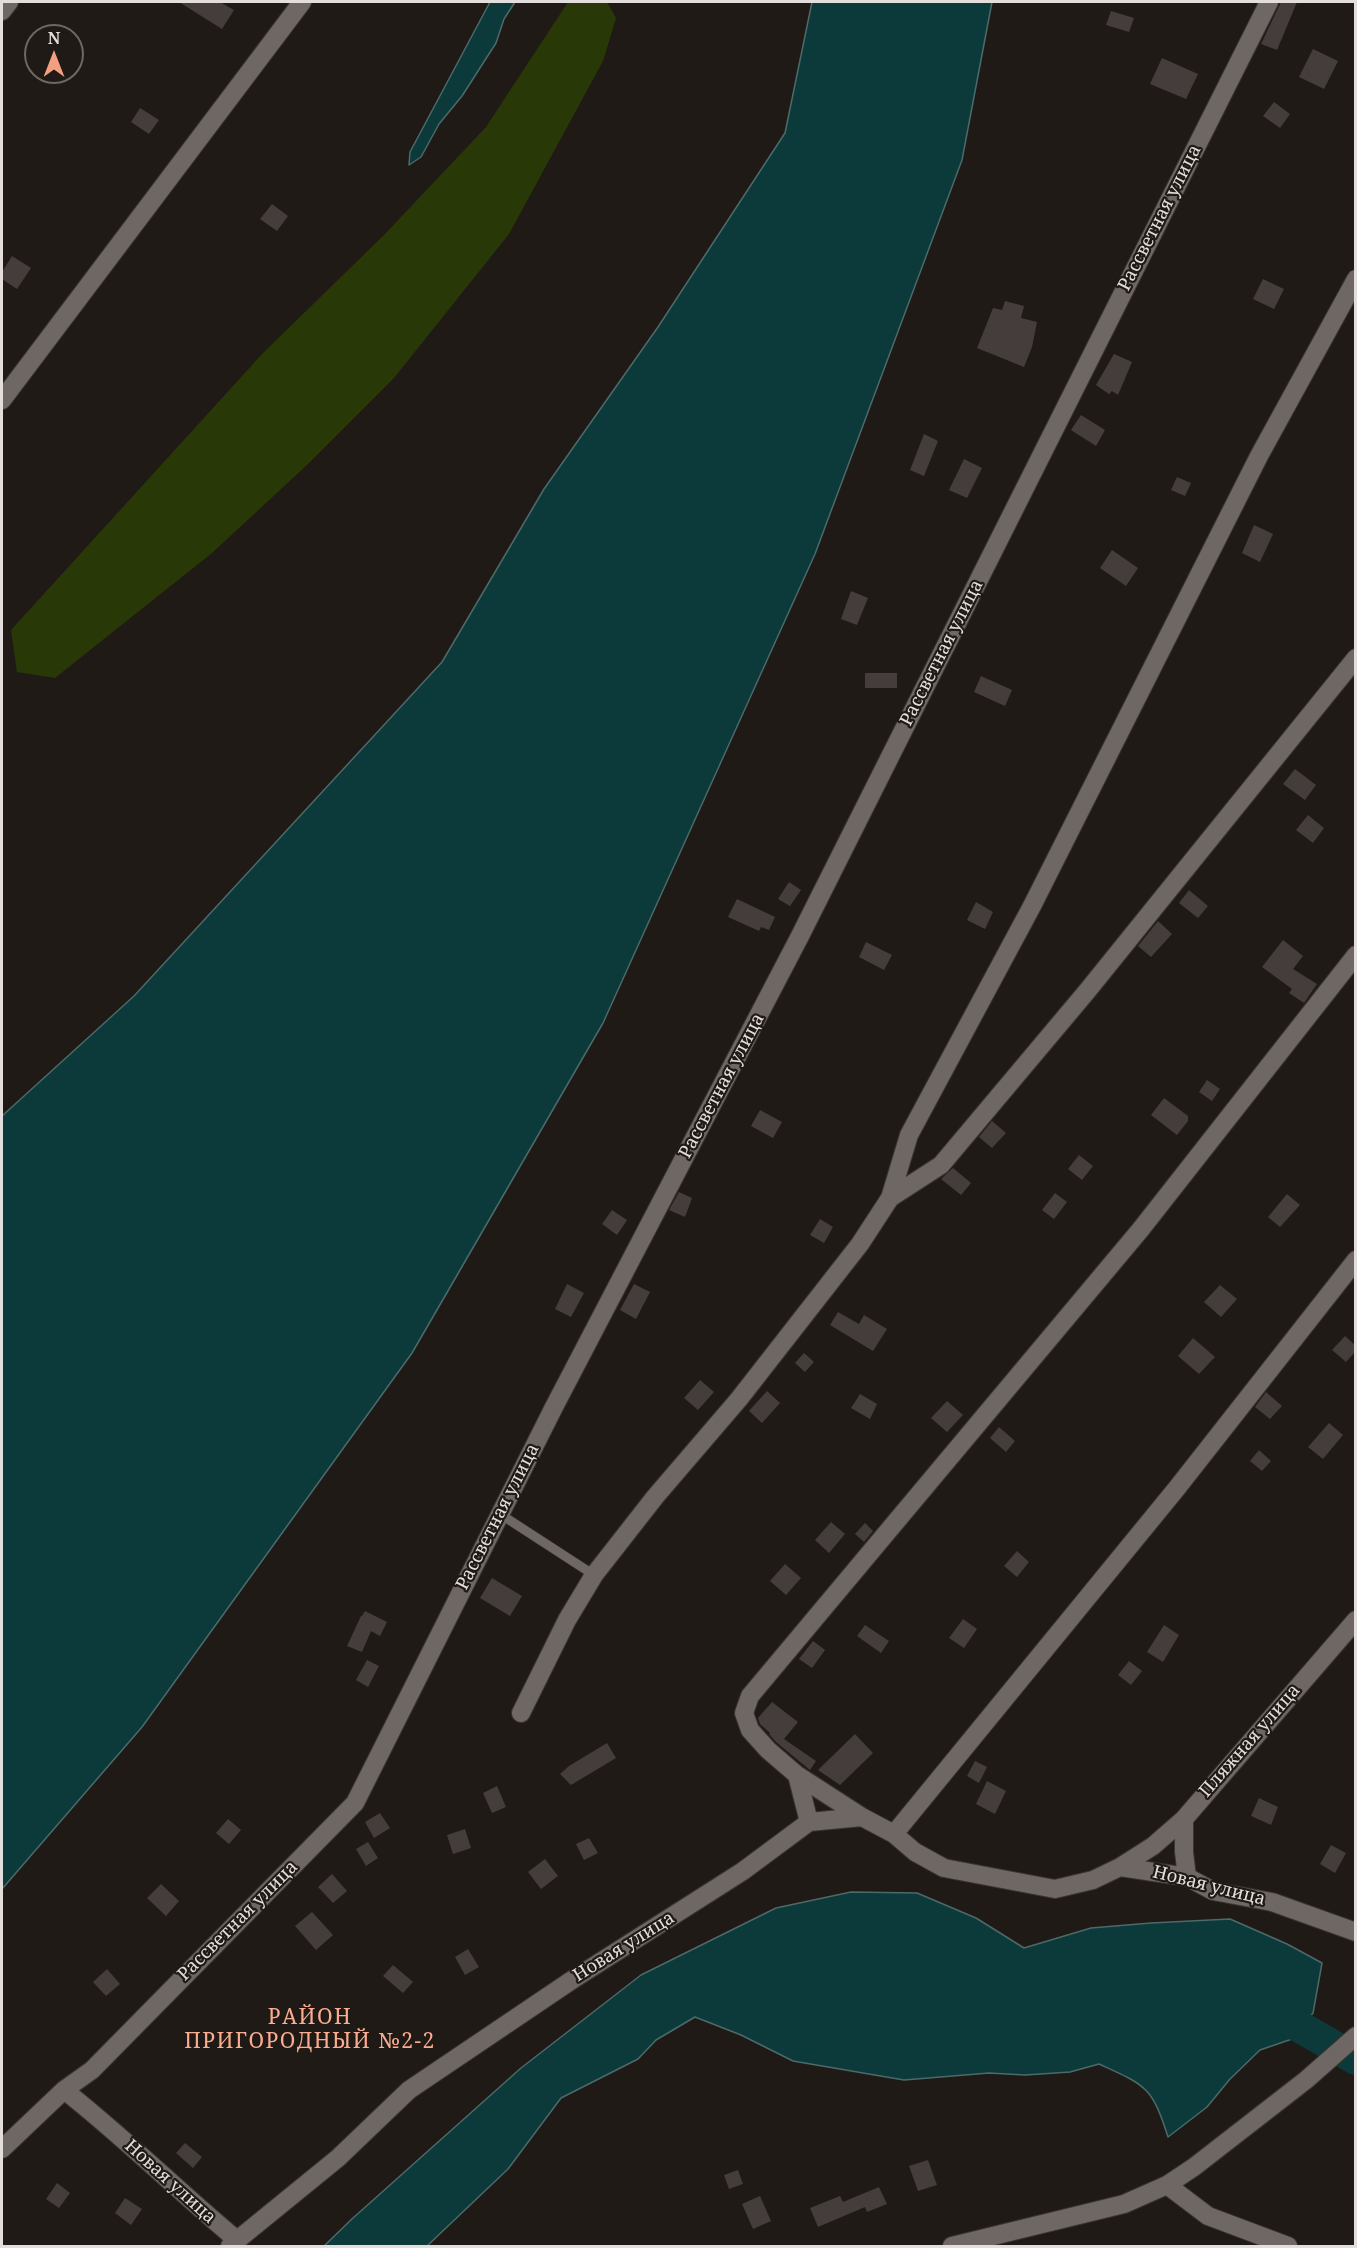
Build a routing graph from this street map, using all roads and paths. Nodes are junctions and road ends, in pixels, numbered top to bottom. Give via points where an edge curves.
1 (9, 2) edge
2 (302, 2) edge
3 (1269, 2) edge
4 (2, 11) edge
5 (1356, 279) edge
6 (2, 400) edge
7 (1356, 658) edge
8 (1356, 954) edge
9 (890, 1198) junction
10 (1356, 1260) edge
11 (500, 1514) junction
12 (594, 1575) junction
13 (1356, 1620) edge
14 (521, 1713) dead end
15 (797, 1775) junction
16 (861, 1817) junction
17 (1184, 1819) junction
18 (809, 1822) junction
19 (894, 1834) junction
20 (1120, 1867) junction
21 (1187, 1877) junction
22 (1356, 1932) edge
23 (1356, 2036) edge
24 (64, 2090) junction
25 (2, 2149) edge
26 (1167, 2185) junction
27 (233, 2243) edge
28 (952, 2247) edge
29 (1288, 2247) edge

1 - 4 street
2 - 6 street
3 - 11 street, Рассветная улица via 800,936
5 - 9 street via 1259,456 1032,906 909,1135
7 - 9 street via 1096,981 941,1165
8 - 15 street via 1141,1229 750,1696 744,1713 750,1730
9 - 12 street via 860,1244 739,1399
10 - 19 street via 1177,1488
11 - 12 lane
11 - 24 street, Рассветная улица via 355,1803 92,2070
12 - 14 street
13 - 17 street, Пляжная улица
15 - 16 street
15 - 18 street
16 - 18 street
16 - 19 street
17 - 20 street, Пляжная улица
17 - 21 street
18 - 27 street, Новая улица via 743,1871 409,2090 338,2158
19 - 20 street via 915,1852 944,1868 1055,1889 1093,1880
20 - 21 street, Новая улица
21 - 22 street, Новая улица via 1213,1891 1272,1902
23 - 26 street via 1306,2080
24 - 25 street
24 - 27 street, Новая улица
26 - 28 street via 1124,2205
26 - 29 street via 1208,2216

